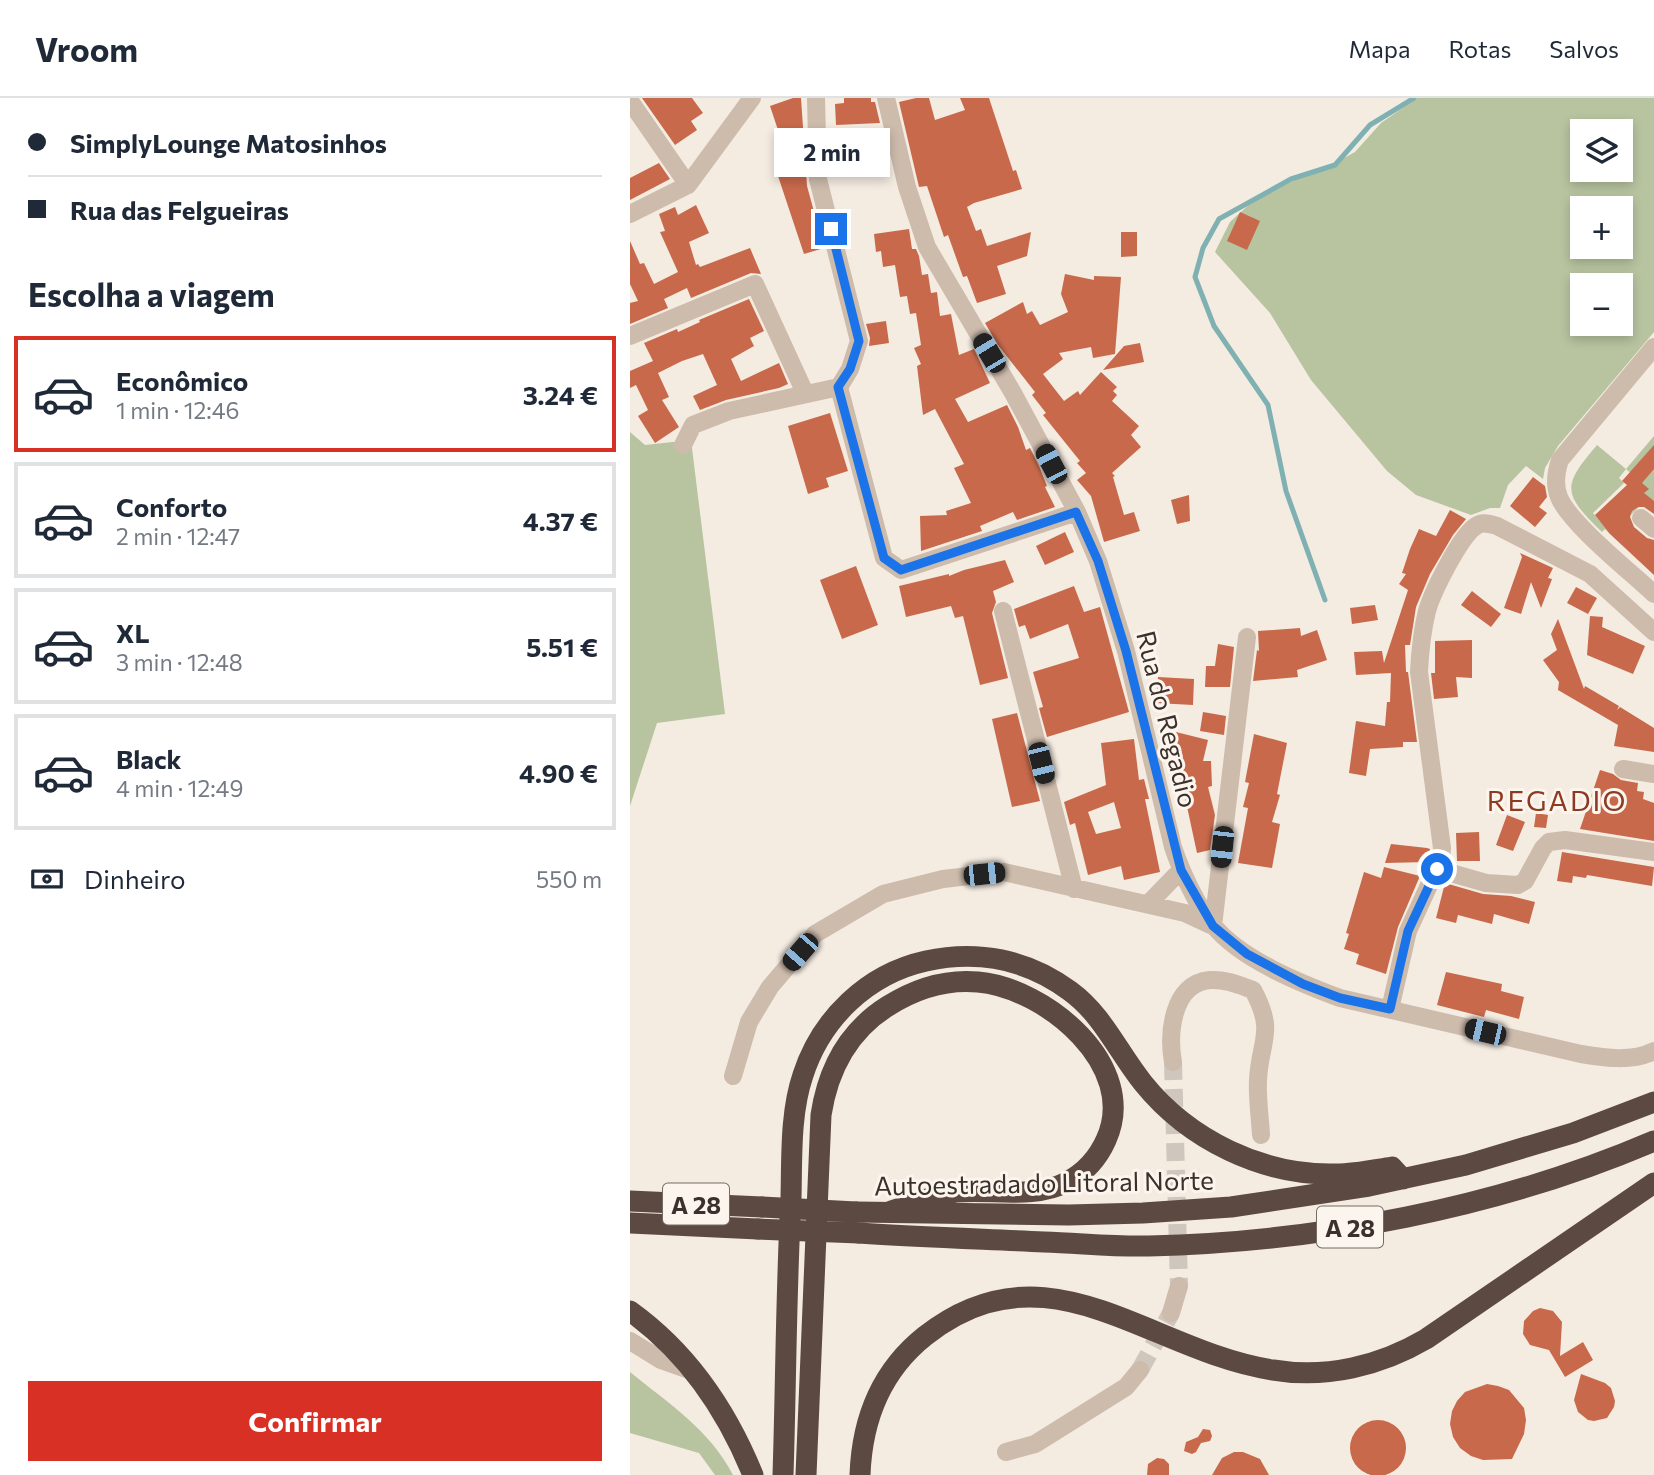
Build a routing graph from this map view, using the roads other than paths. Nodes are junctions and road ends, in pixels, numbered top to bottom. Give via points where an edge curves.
1 (752, 98) edge
2 (816, 98) edge
3 (886, 98) edge
4 (630, 101) edge
5 (688, 185) junction
6 (630, 214) edge
7 (630, 337) edge
8 (1654, 347) edge
9 (838, 387) junction
10 (805, 393) junction
11 (683, 445) dead end
12 (1076, 512) junction
13 (1654, 594) edge
14 (1003, 611) dead end
15 (1654, 632) edge
16 (1247, 637) dead end
17 (1623, 769) dead end
18 (1654, 774) edge
19 (1654, 852) edge
20 (1437, 869) junction
21 (1181, 870) junction
22 (1074, 889) junction
23 (1148, 904) junction
24 (1213, 926) junction
25 (1390, 1009) junction
26 (1654, 1051) edge
27 (1173, 1062) tunnel mouth
28 (733, 1076) dead end
29 (1654, 1102) edge
30 (1261, 1135) dead end
31 (1654, 1141) edge
32 (1404, 1179) junction
33 (1654, 1183) edge
34 (630, 1201) edge
35 (891, 1211) junction
36 (857, 1222) junction
37 (630, 1223) edge
38 (1179, 1286) tunnel mouth
39 (630, 1311) edge
40 (1171, 1313) tunnel mouth
41 (630, 1341) edge
42 (1140, 1370) tunnel mouth
43 (692, 1371) junction
44 (1006, 1452) dead end
45 (753, 1475) edge
46 (783, 1475) edge
47 (806, 1475) edge
48 (860, 1475) edge

1 - 5 street
2 - 9 street via 818,179 859,341
3 - 12 street, Rua do Regadio via 927,247
4 - 5 street
5 - 6 street
7 - 10 street via 755,284
8 - 13 street via 1560,460 1556,482 1570,516
9 - 10 street
9 - 12 street via 884,558 901,570
10 - 11 street via 729,411 693,425
12 - 21 street, Rua do Regadio via 1098,561 1126,651
14 - 22 street
15 - 20 street via 1577,566 1497,526 1474,526 1438,583 1427,609 1420,653 1442,848
16 - 24 street
17 - 18 street
19 - 20 street via 1565,840 1549,842 1525,881 1512,885
20 - 25 street via 1408,931
21 - 23 street
21 - 24 street, Rua do Regadio
22 - 23 street
22 - 28 street via 1004,872 943,879 883,894 816,934 770,987 749,1022
23 - 24 street
24 - 25 street, Rua do Regadio via 1247,954 1303,984
25 - 26 street, Rua do Regadio via 1612,1059
27 - 30 street via 1172,1023 1189,990 1207,980 1253,990 1263,1009 1266,1036 1258,1078
29 - 32 highway, Autoestrada do Litoral Norte / A 28 via 1555,1139
31 - 36 highway, Autoestrada do Litoral Norte / A 28 via 1586,1167 1453,1206 1281,1236 1147,1246
32 - 35 highway, Autoestrada do Litoral Norte / A 28 via 1231,1207 1143,1213
32 - 46 highway via 1392,1167 1336,1174 1276,1168 1212,1141 1154,1094 1090,1008 1036,971 994,957 960,956 917,963 890,974 852,999 831,1022 811,1055 797,1096 786,1292
33 - 48 highway via 1426,1339 1394,1356 1355,1367 1293,1373 1242,1364 1080,1303 1052,1297 1008,1298 968,1309 918,1342 887,1378 868,1418
34 - 36 highway, Autoestrada do Litoral Norte / A 28, bridge via 762,1208
35 - 36 highway, Autoestrada do Litoral Norte / A 28
35 - 47 highway via 955,1192 1042,1190 1065,1183 1084,1170 1105,1143 1114,1110 1103,1066 1083,1038 1057,1015 1020,993 965,981 921,989 891,1004 863,1025 841,1052 821,1115
36 - 37 highway, Autoestrada do Litoral Norte / A 28, bridge via 758,1229
38 - 40 street
39 - 43 highway
41 - 43 street via 661,1360
42 - 44 street via 1126,1387 1035,1444
43 - 45 highway via 726,1418

